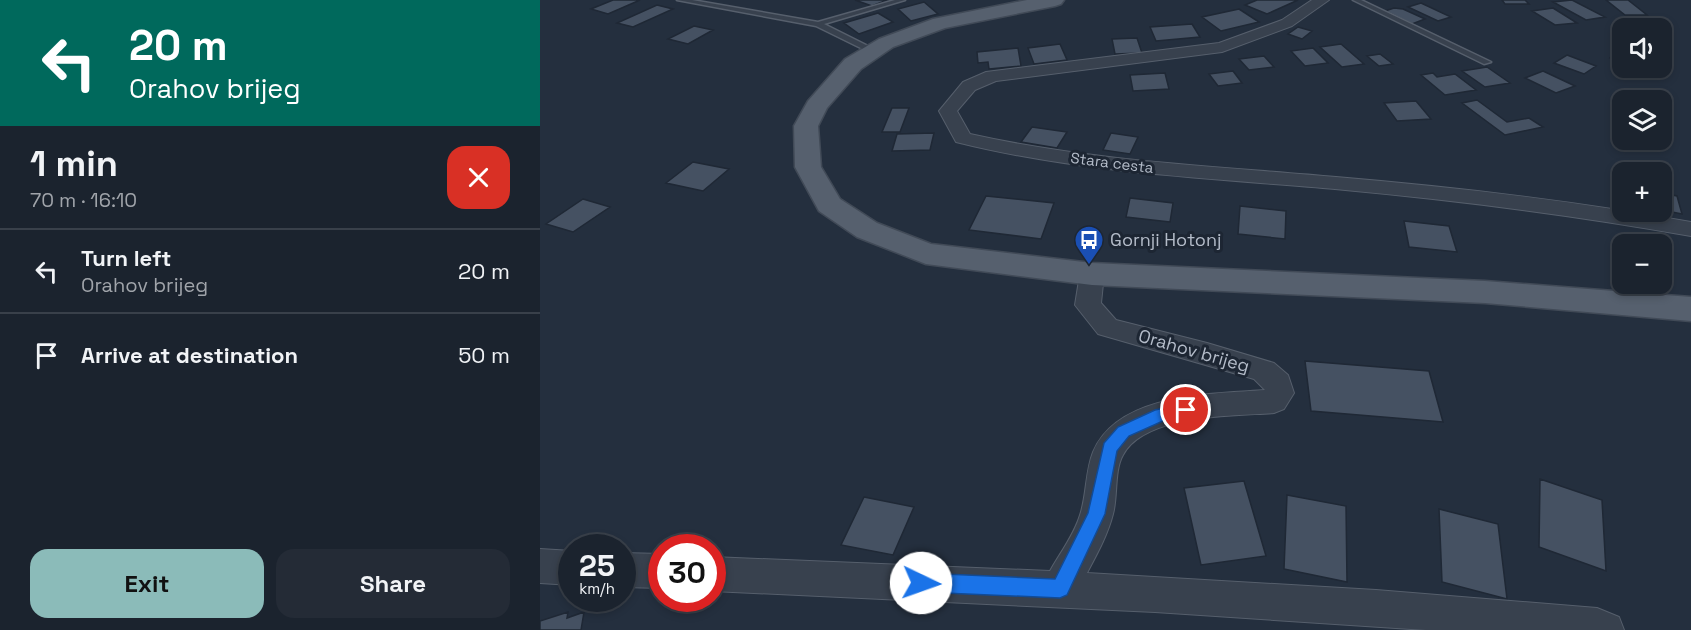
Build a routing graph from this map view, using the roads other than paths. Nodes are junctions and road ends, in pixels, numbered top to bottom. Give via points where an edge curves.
1 (680, 0) edge
2 (902, 0) edge
3 (1055, 0) edge
4 (1322, 0) edge
5 (1356, 0) edge
6 (818, 24) junction
7 (873, 52) junction
8 (1487, 62) dead end
9 (1691, 230) edge
10 (1092, 274) junction
11 (1691, 309) edge
12 (540, 566) edge
13 (558, 567) edge
14 (726, 575) edge
15 (1060, 589) junction
16 (1606, 630) edge

1 - 6 lane
2 - 6 lane
3 - 7 main road via 940,23 886,43
4 - 9 street, Stara cesta via 1287,23 1222,47 992,76 969,87 948,111 963,138 1008,150 1130,166 1602,213
5 - 8 lane
6 - 7 lane
7 - 10 main road via 853,64 816,106 806,126 808,167 829,205 867,230 926,254
10 - 11 main road via 1485,292
10 - 15 street, Orahov brijeg via 1088,305 1107,327 1264,371 1278,383 1280,393 1274,401 1161,415 1123,432 1110,448 1096,514
12 - 13 street
14 - 15 street
15 - 16 street via 1414,609

